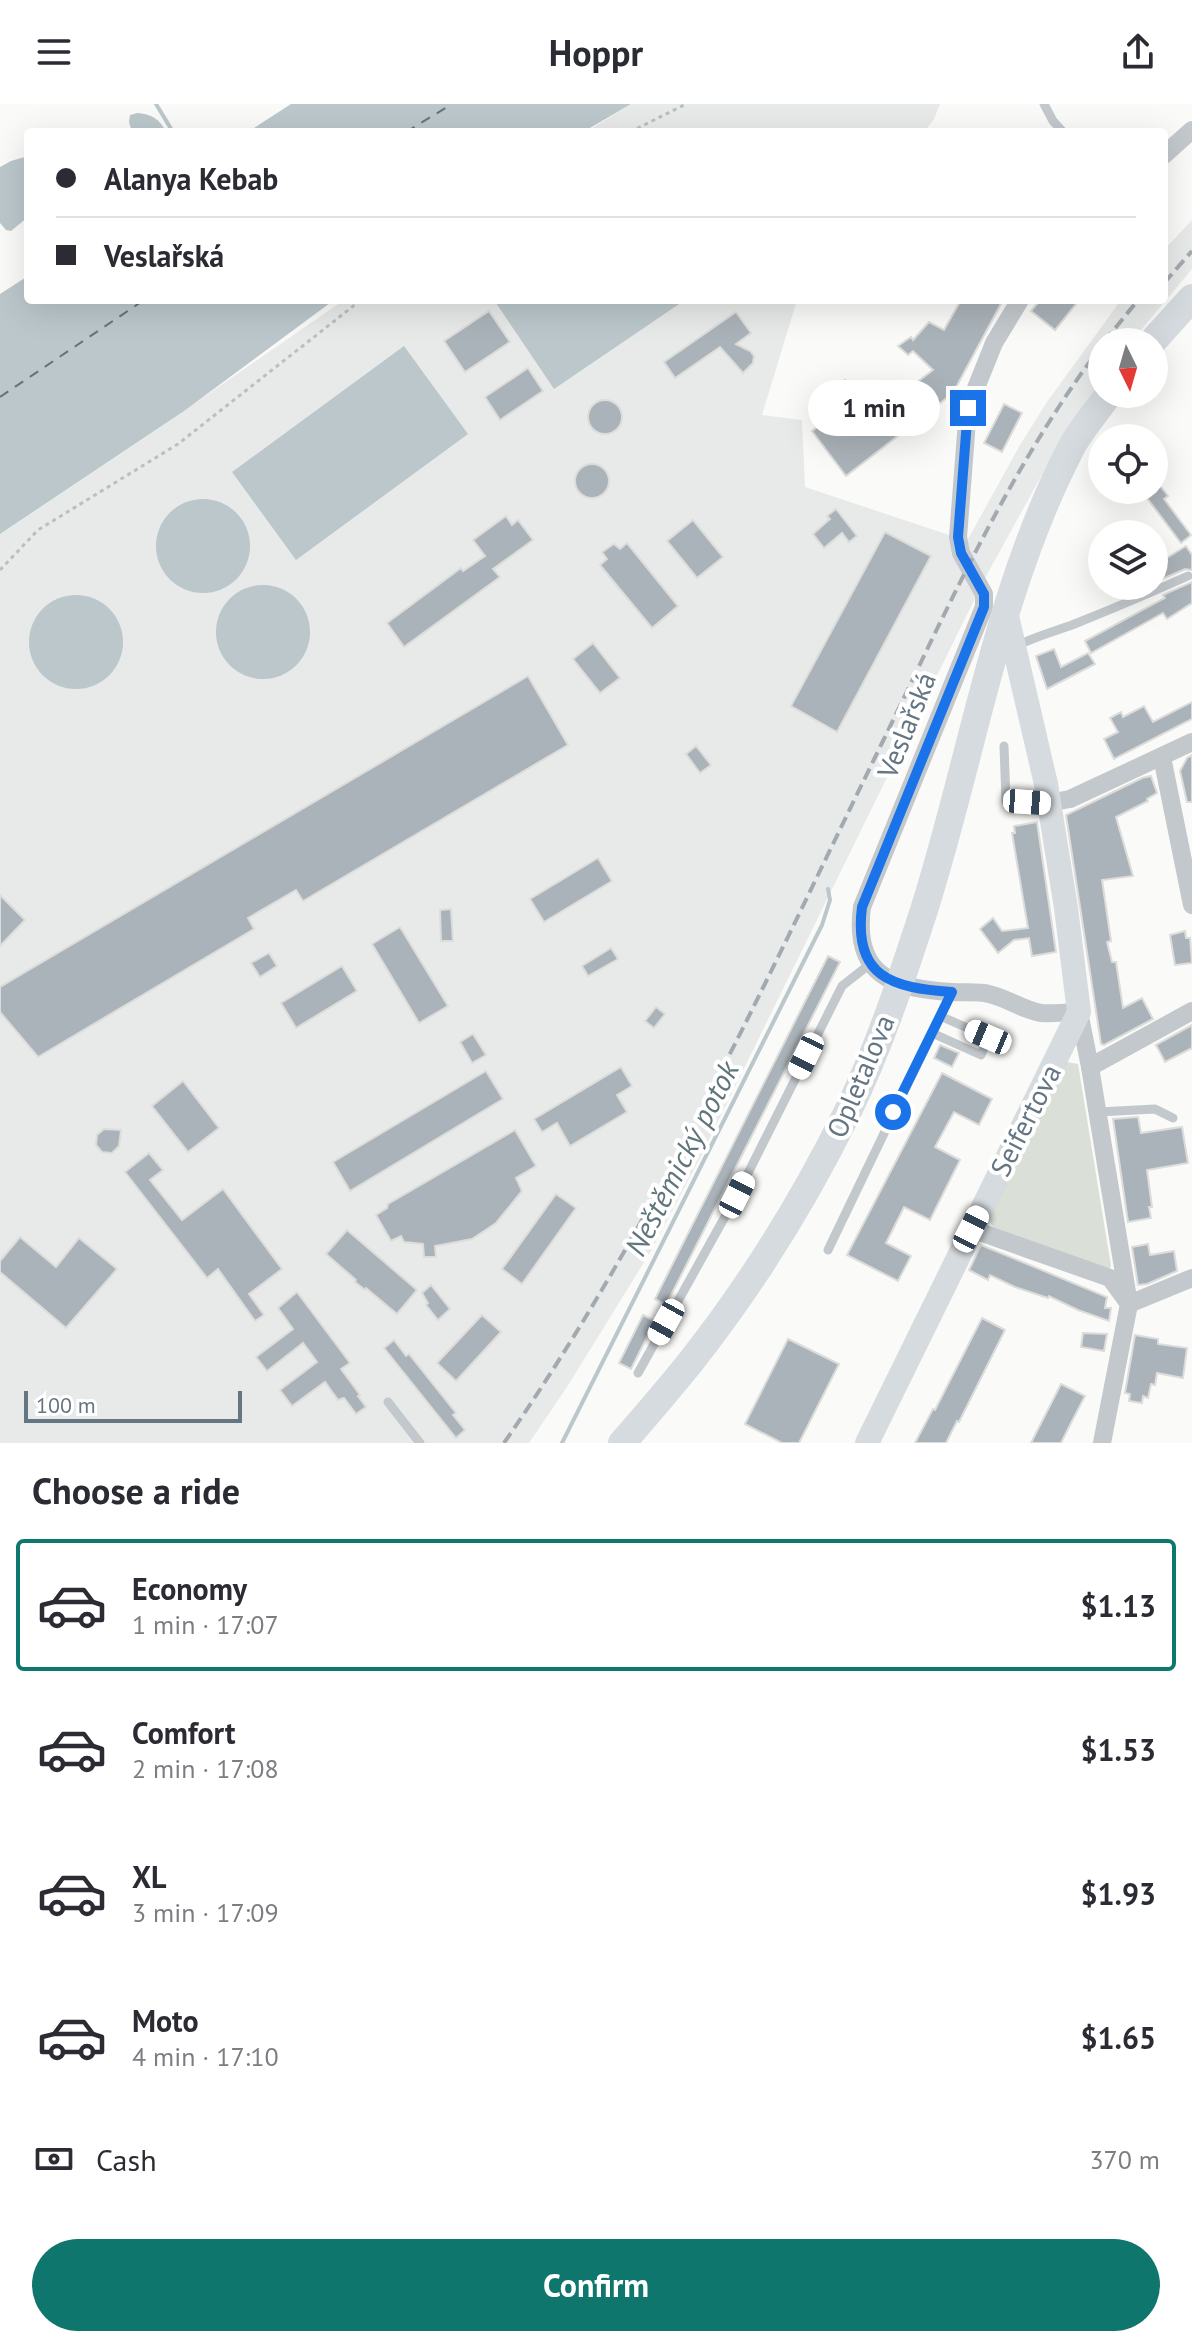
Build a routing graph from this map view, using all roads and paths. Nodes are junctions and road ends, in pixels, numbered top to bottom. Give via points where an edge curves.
1 (686, 104) edge
2 (1044, 104) edge
3 (638, 128) edge
4 (1059, 128) edge
5 (1192, 130) edge
6 (1168, 151) edge
7 (1192, 298) edge
8 (356, 304) edge
9 (1018, 304) edge
10 (1165, 328) edge
11 (1099, 408) edge
12 (0, 570) edge
13 (1188, 576) dead end
14 (1006, 612) junction
15 (1014, 647) junction
16 (1192, 742) edge
17 (1004, 746) dead end
18 (1162, 757) junction
19 (1048, 803) junction
20 (1192, 905) edge
21 (870, 964) junction
22 (952, 992) junction
23 (1192, 1011) edge
24 (1079, 1012) junction
25 (940, 1016) junction
26 (932, 1033) junction
27 (1090, 1067) junction
28 (1098, 1112) junction
29 (1173, 1118) dead end
30 (971, 1229) junction
31 (828, 1250) dead end
32 (1192, 1278) edge
33 (1129, 1304) junction
34 (638, 1373) dead end
35 (388, 1402) dead end
36 (420, 1443) edge
37 (622, 1443) edge
38 (867, 1443) edge
39 (1102, 1443) edge

1 - 3 path
2 - 4 lane
5 - 6 street
7 - 10 main road
8 - 12 path via 178,444 38,530
9 - 21 street, Veslařská via 994,343 968,408 958,537 984,594 984,607 862,907 861,945
11 - 14 main road, Opletalova via 1072,446 1037,522
13 - 15 lane
14 - 15 street
14 - 37 main road, Opletalova via 913,943 848,1112 736,1301
15 - 19 street
16 - 18 street
17 - 19 lane via 1006,801
18 - 19 street via 1070,799
18 - 20 street
19 - 24 street
21 - 22 street via 885,978 916,990
21 - 34 lane via 842,986 737,1195
22 - 24 street via 987,993 1041,1013
22 - 25 lane
23 - 27 street
24 - 27 street
24 - 30 street, Seifertova
25 - 26 lane
25 - 26 lane via 988,1037 981,1055
26 - 31 lane
27 - 28 street
28 - 29 lane via 1155,1109
28 - 33 street
30 - 33 street via 1110,1278
30 - 38 street, Seifertova
32 - 33 street
33 - 39 street
35 - 36 lane

